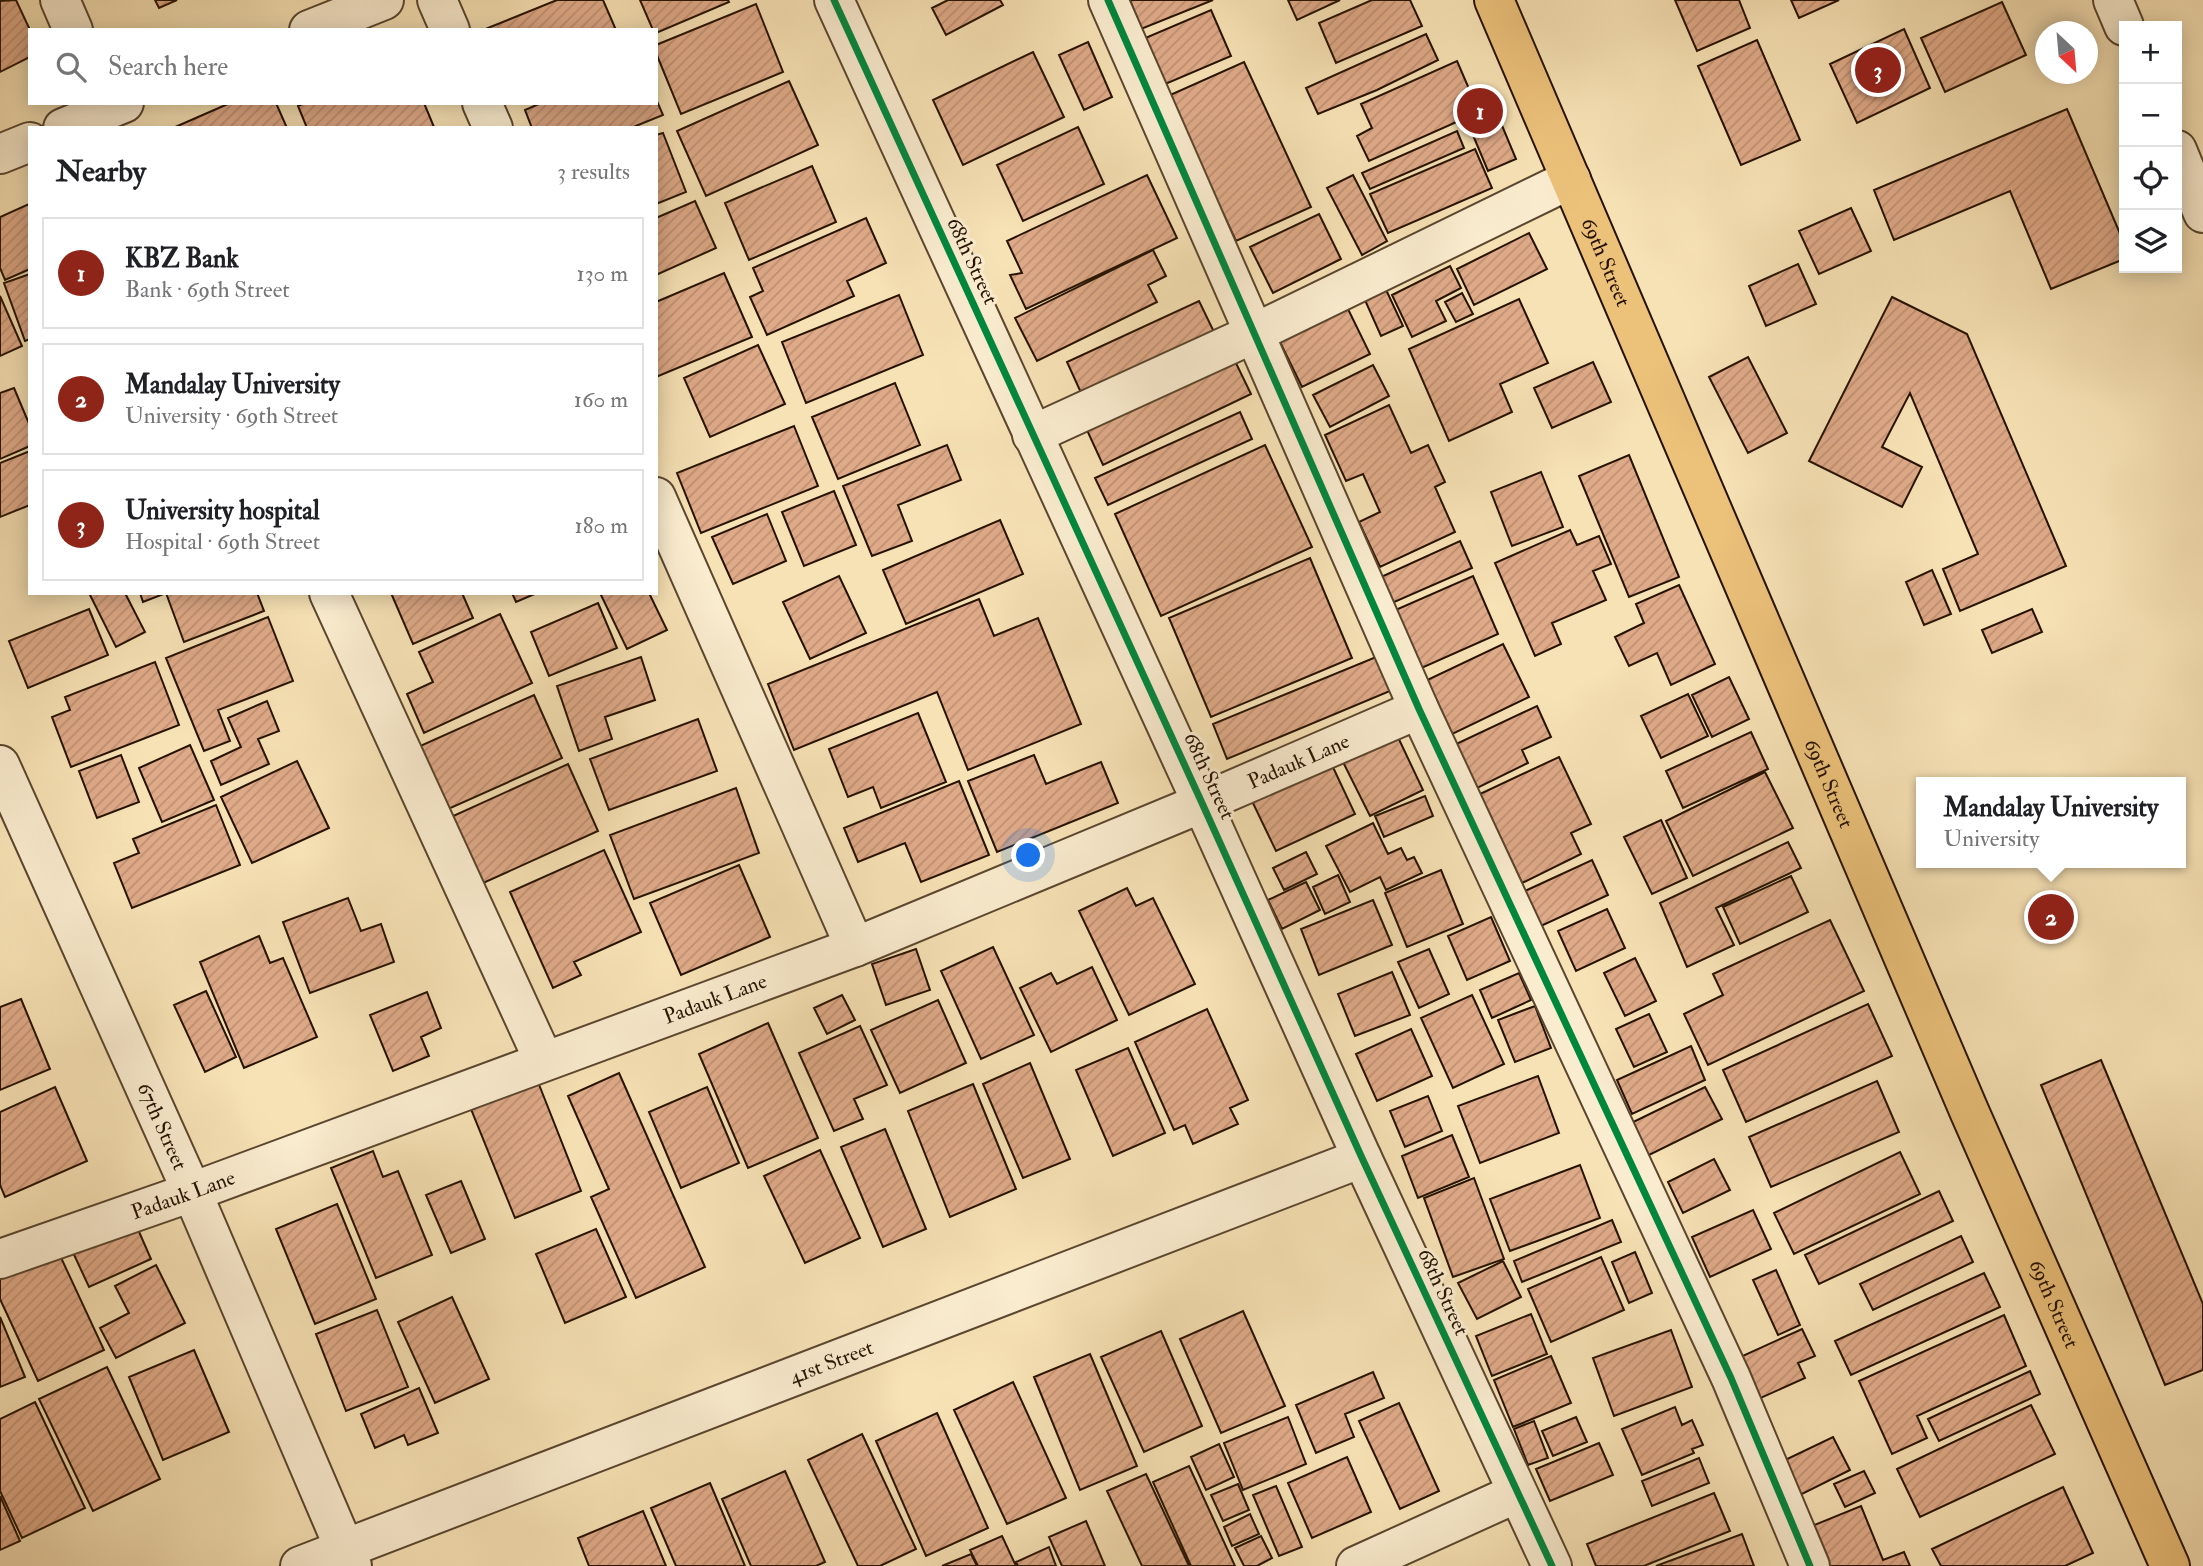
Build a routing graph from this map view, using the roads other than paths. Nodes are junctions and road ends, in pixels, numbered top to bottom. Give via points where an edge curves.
1 (60, 0) edge
2 (384, 0) edge
3 (437, 0) edge
4 (834, 0) edge
5 (1108, 0) edge
6 (1494, 0) edge
7 (2113, 0) edge
8 (2122, 21) edge
9 (71, 28) edge
10 (314, 28) edge
11 (449, 28) edge
12 (483, 105) edge
13 (112, 111) edge
14 (70, 126) edge
15 (492, 126) edge
16 (28, 143) edge
17 (0, 154) edge
18 (2182, 162) edge
19 (1571, 179) junction
20 (2203, 213) edge
21 (1255, 333) junction
22 (1032, 435) junction
23 (658, 502) edge
24 (330, 595) edge
25 (1419, 709) junction
26 (0, 765) edge
27 (1202, 803) junction
28 (855, 947) junction
29 (544, 1061) junction
30 (1362, 1158) junction
31 (192, 1192) junction
32 (0, 1259) edge
33 (1517, 1493) junction
34 (348, 1558) edge
35 (300, 1566) edge
36 (1356, 1566) edge
37 (1552, 1566) edge
38 (1810, 1566) edge
39 (2170, 1566) edge

1 - 9 street
2 - 10 street
3 - 11 street
4 - 22 street, 68th Street
5 - 21 street
6 - 19 main road, 69th Street
7 - 8 street
12 - 15 street
13 - 14 street
16 - 17 street
18 - 20 street
19 - 21 street
19 - 39 main road, 69th Street via 1970,1113
21 - 22 street
21 - 25 street
22 - 27 street, 68th Street
23 - 28 street
24 - 29 street
25 - 27 street, Padauk Lane
25 - 38 street via 1731,1378
26 - 31 street, 67th Street
27 - 28 street, Padauk Lane
27 - 30 street, 68th Street
28 - 29 street, Padauk Lane
29 - 31 street, Padauk Lane
30 - 33 street, 68th Street
30 - 34 street, 41st Street
31 - 32 street, Padauk Lane
31 - 34 street, 67th Street
33 - 36 street
33 - 37 street, 68th Street
34 - 35 street, 41st Street

